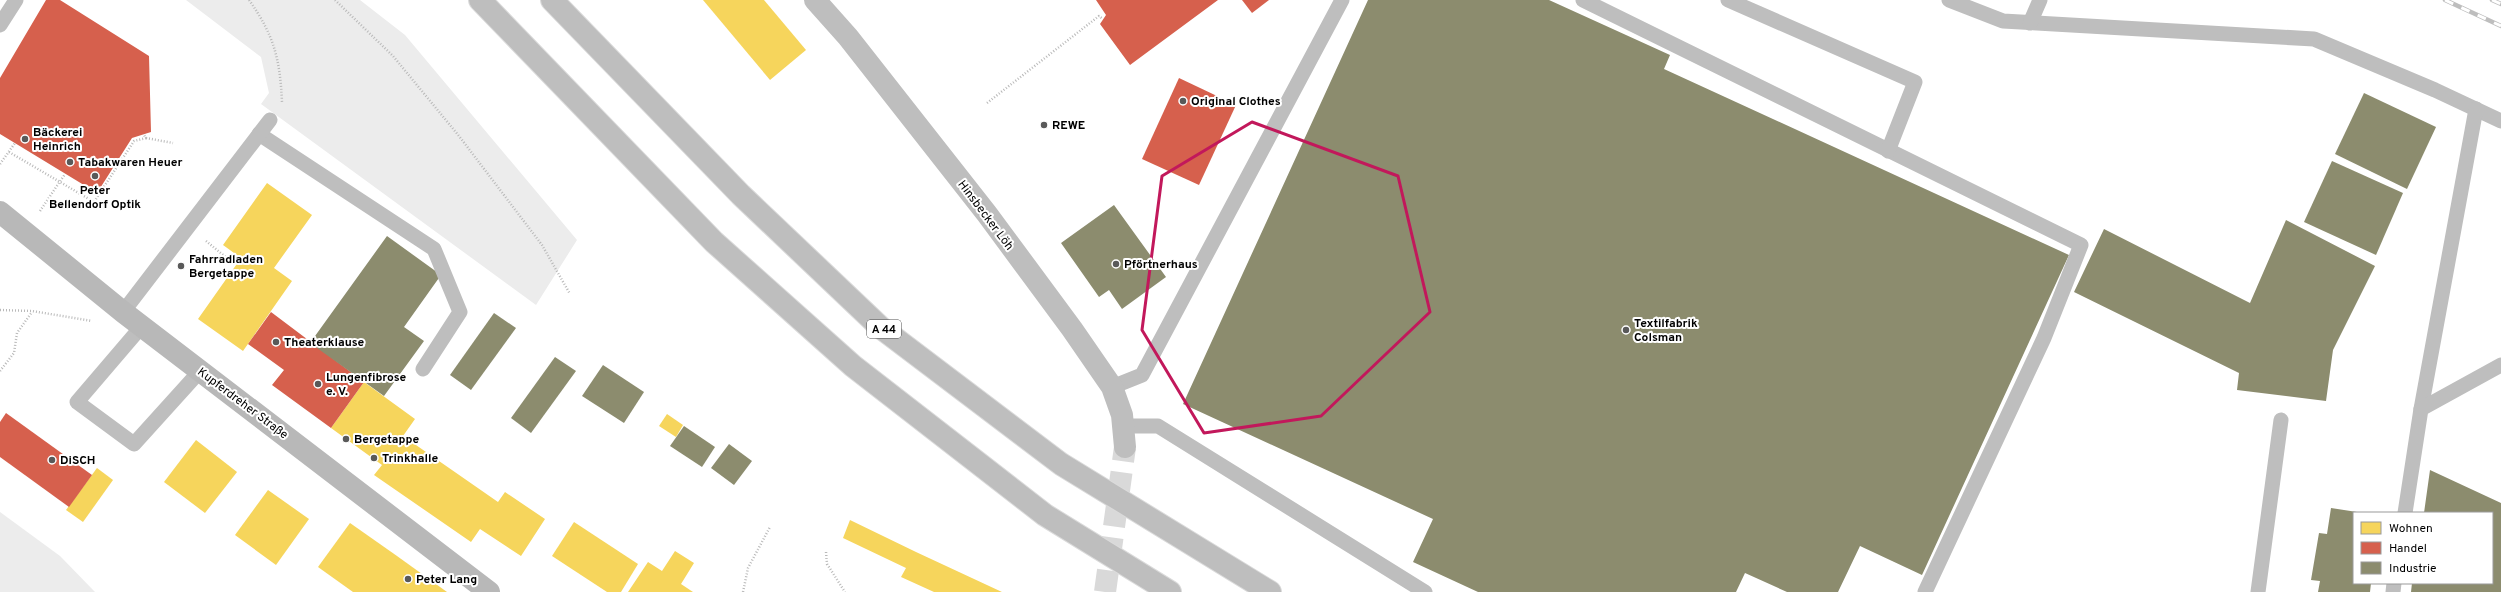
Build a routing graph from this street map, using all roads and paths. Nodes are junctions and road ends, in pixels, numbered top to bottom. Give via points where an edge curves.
1 (16, 0) edge
2 (250, 0) edge
3 (335, 0) edge
4 (480, 0) edge
5 (552, 0) edge
6 (815, 0) edge
7 (1342, 0) edge
8 (1583, 0) edge
9 (1728, 0) edge
10 (1949, 0) edge
11 (2040, 0) edge
12 (1102, 20) dead end
13 (2030, 23) junction
14 (0, 25) edge
15 (987, 103) dead end
16 (2476, 109) junction
17 (270, 120) joint
18 (2501, 122) edge
19 (259, 134) junction
20 (15, 143) dead end
21 (173, 143) dead end
22 (1888, 151) junction
23 (9, 152) junction
24 (0, 164) edge
25 (65, 174) dead end
26 (59, 183) junction
27 (0, 212) edge
28 (189, 226) junction
29 (26, 233) junction
30 (233, 263) dead end
31 (570, 294) dead end
32 (0, 310) edge
33 (32, 311) junction
34 (123, 312) junction
35 (88, 323) dead end
36 (142, 326) junction
37 (2501, 365) edge
38 (200, 370) junction
39 (423, 370) dead end
40 (0, 371) edge
41 (1112, 387) junction
42 (2421, 409) junction
43 (2281, 420) dead end
44 (1123, 426) junction
45 (1125, 447) tunnel mouth
46 (2405, 512) edge
47 (770, 527) dead end
48 (826, 552) dead end
49 (489, 592) edge
50 (743, 592) edge
51 (845, 592) edge
52 (1170, 592) edge
53 (1270, 592) edge
54 (1425, 592) edge
55 (1925, 592) edge
56 (2258, 592) edge

1 - 14 lane
2 - 17 path via 264,20 278,53 282,107
3 - 31 path via 393,56 440,112 542,245
4 - 52 main road via 714,242 853,366 1045,515
5 - 53 main road, A 44 via 741,196 880,327 1061,464
6 - 41 main road, Hinsbecker Löh via 848,37 987,214
7 - 41 lane via 1142,375
8 - 22 lane
9 - 22 lane via 1915,82
10 - 13 lane via 2003,21
11 - 13 lane
12 - 15 path via 1099,16 1085,30
13 - 16 lane via 2314,39
16 - 18 lane
16 - 42 lane
17 - 19 lane
19 - 28 lane
19 - 39 lane via 434,249 460,312
20 - 23 path
21 - 26 path via 145,136 134,141 94,202
22 - 55 lane via 2081,245 2044,338
23 - 24 path
23 - 26 path
25 - 26 path
26 - 29 path
27 - 29 street, Kupferdreher Straße
28 - 30 path
28 - 34 lane
29 - 34 street, Kupferdreher Straße
32 - 33 path
33 - 35 path
33 - 40 path via 17,333 14,353
34 - 36 street, Kupferdreher Straße
36 - 38 street, Kupferdreher Straße
36 - 38 lane via 77,402 134,444
37 - 42 lane
38 - 49 street, Kupferdreher Straße
41 - 44 main road, Hinsbecker Löh via 1122,415
42 - 46 lane
43 - 56 lane
44 - 45 main road, Hinsbecker Löh
44 - 54 lane via 1158,426
47 - 50 path via 748,568
48 - 51 path via 827,564

